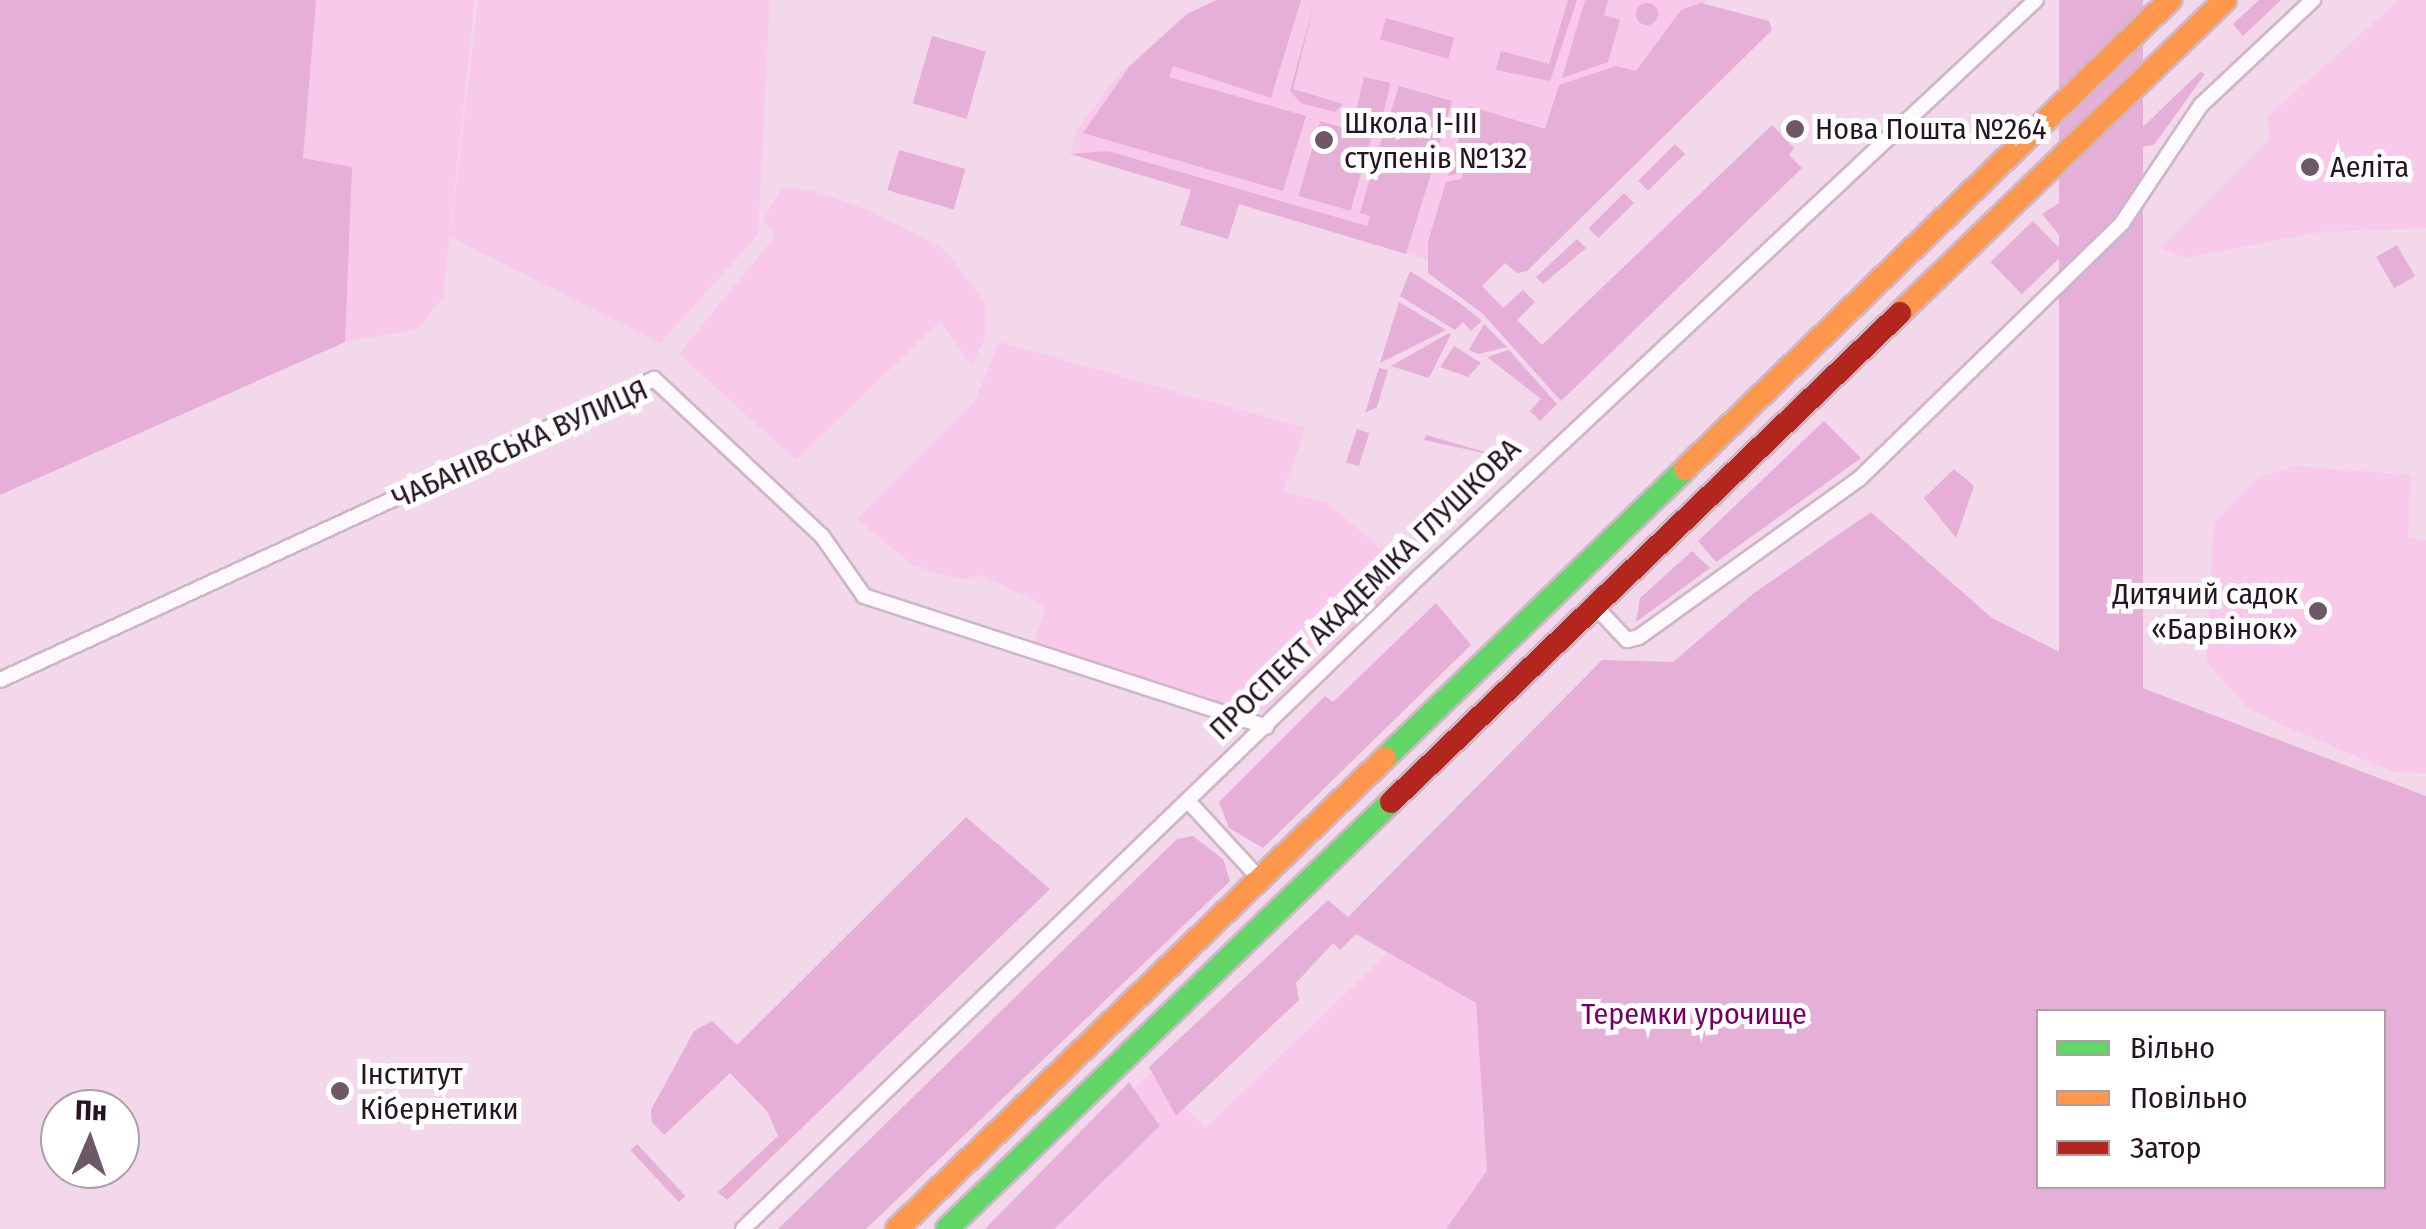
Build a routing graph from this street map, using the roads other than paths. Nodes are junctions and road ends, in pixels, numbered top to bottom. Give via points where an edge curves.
1 (2036, 0) edge
2 (2170, 0) edge
3 (2225, 0) edge
4 (2313, 0) edge
5 (1593, 604) junction
6 (0, 680) edge
7 (1266, 726) junction
8 (1189, 802) junction
9 (1259, 878) junction
10 (743, 1229) edge
11 (897, 1229) edge
12 (947, 1229) edge

1 - 7 street, ПРОСПЕКТ АКАДЕМІКА ГЛУШКОВА
2 - 9 highway
3 - 5 highway
4 - 5 street via 2201,105 2122,222 1860,478 1639,637 1627,640
5 - 12 highway
6 - 7 street, ЧАБАНІВСЬКА ВУЛИЦЯ via 654,379 822,536 864,596
7 - 8 street, ПРОСПЕКТ АКАДЕМІКА ГЛУШКОВА
8 - 9 street
8 - 10 street, ПРОСПЕКТ АКАДЕМІКА ГЛУШКОВА
9 - 11 highway

